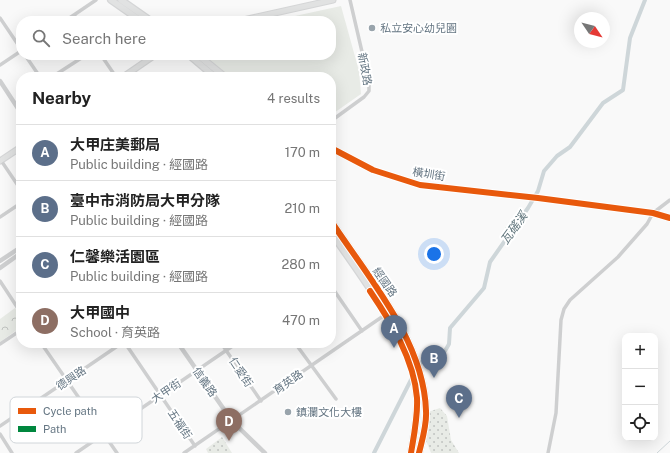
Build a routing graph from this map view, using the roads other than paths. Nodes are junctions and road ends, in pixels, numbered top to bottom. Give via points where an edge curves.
1 (96, 0) edge
2 (111, 0) edge
3 (121, 0) edge
4 (333, 0) edge
5 (350, 0) edge
6 (74, 15) edge
7 (133, 16) edge
8 (145, 16) edge
9 (261, 16) edge
10 (0, 18) edge
11 (16, 42) edge
12 (16, 54) edge
13 (28, 60) edge
14 (78, 60) edge
15 (104, 60) edge
16 (148, 60) edge
17 (195, 60) edge
18 (204, 60) edge
19 (0, 65) edge
20 (37, 72) edge
21 (60, 72) edge
22 (113, 72) edge
23 (130, 72) edge
24 (209, 72) edge
25 (219, 72) edge
26 (0, 81) edge
27 (16, 105) edge
28 (336, 117) edge
29 (16, 150) edge
30 (336, 151) edge
31 (0, 160) edge
32 (16, 183) edge
33 (670, 200) edge
34 (16, 206) edge
35 (653, 214) junction
36 (0, 217) edge
37 (670, 218) edge
38 (336, 227) edge
39 (336, 239) edge
40 (16, 250) edge
41 (16, 257) edge
42 (0, 261) edge
43 (0, 268) edge
44 (0, 281) edge
45 (336, 293) edge
46 (16, 305) edge
47 (392, 310) junction
48 (386, 314) junction
49 (362, 330) junction
50 (16, 333) edge
51 (0, 344) edge
52 (44, 348) edge
53 (116, 348) edge
54 (127, 348) edge
55 (182, 348) edge
56 (229, 348) edge
57 (298, 348) edge
58 (226, 350) junction
59 (311, 366) junction
60 (197, 370) junction
61 (67, 381) junction
62 (160, 395) junction
63 (43, 397) edge
64 (78, 397) edge
65 (336, 399) dead end
66 (261, 401) junction
67 (142, 408) edge
68 (10, 419) edge
69 (232, 421) junction
70 (0, 426) edge
71 (0, 434) edge
72 (91, 443) edge
73 (110, 443) edge
74 (195, 446) junction
75 (12, 453) edge
76 (76, 453) edge
77 (117, 453) edge
78 (184, 453) edge
79 (265, 453) edge
80 (411, 453) edge
81 (419, 453) edge
82 (548, 453) edge

1 - 6 street
2 - 7 main road
3 - 8 main road
4 - 9 main road
5 - 28 street, 新政路 via 369,91
10 - 11 street
12 - 19 street
13 - 20 street
14 - 21 street
15 - 22 street
16 - 23 main road
17 - 24 main road
18 - 25 main road
26 - 27 street
29 - 31 main road
30 - 35 street, 橫圳街 via 373,170 420,184
31 - 32 street
33 - 35 street
34 - 36 street
35 - 37 street
35 - 82 street via 618,258 570,300 564,309 561,320 556,413
38 - 47 main road, 經國路
39 - 48 main road, 經國路
40 - 42 street
41 - 43 street
44 - 46 street
45 - 49 street
47 - 48 street, 育英路
47 - 81 main road, 經國路 via 418,361 420,371 427,412
48 - 49 street, 育英路
48 - 80 main road, 經國路 via 407,357 414,381 417,398
49 - 59 street, 育英路
50 - 51 street
52 - 61 street
53 - 61 street, 德興路
54 - 62 street, 五福街
55 - 60 street, 信義路
56 - 58 street, 大甲街
57 - 59 street
58 - 60 street, 大甲街
58 - 66 street, 仁愛街
59 - 65 street
59 - 66 street, 育英路
60 - 62 street, 大甲街
60 - 69 street, 信義路
61 - 63 street, 德興路
61 - 64 street
62 - 67 street, 大甲街
62 - 74 street, 五福街
66 - 69 street, 育英路
68 - 70 street, 德興路
69 - 74 street, 育英路
69 - 79 street, 信義路
71 - 75 street
72 - 76 street, 大甲街
73 - 77 street
74 - 78 street, 育英路

